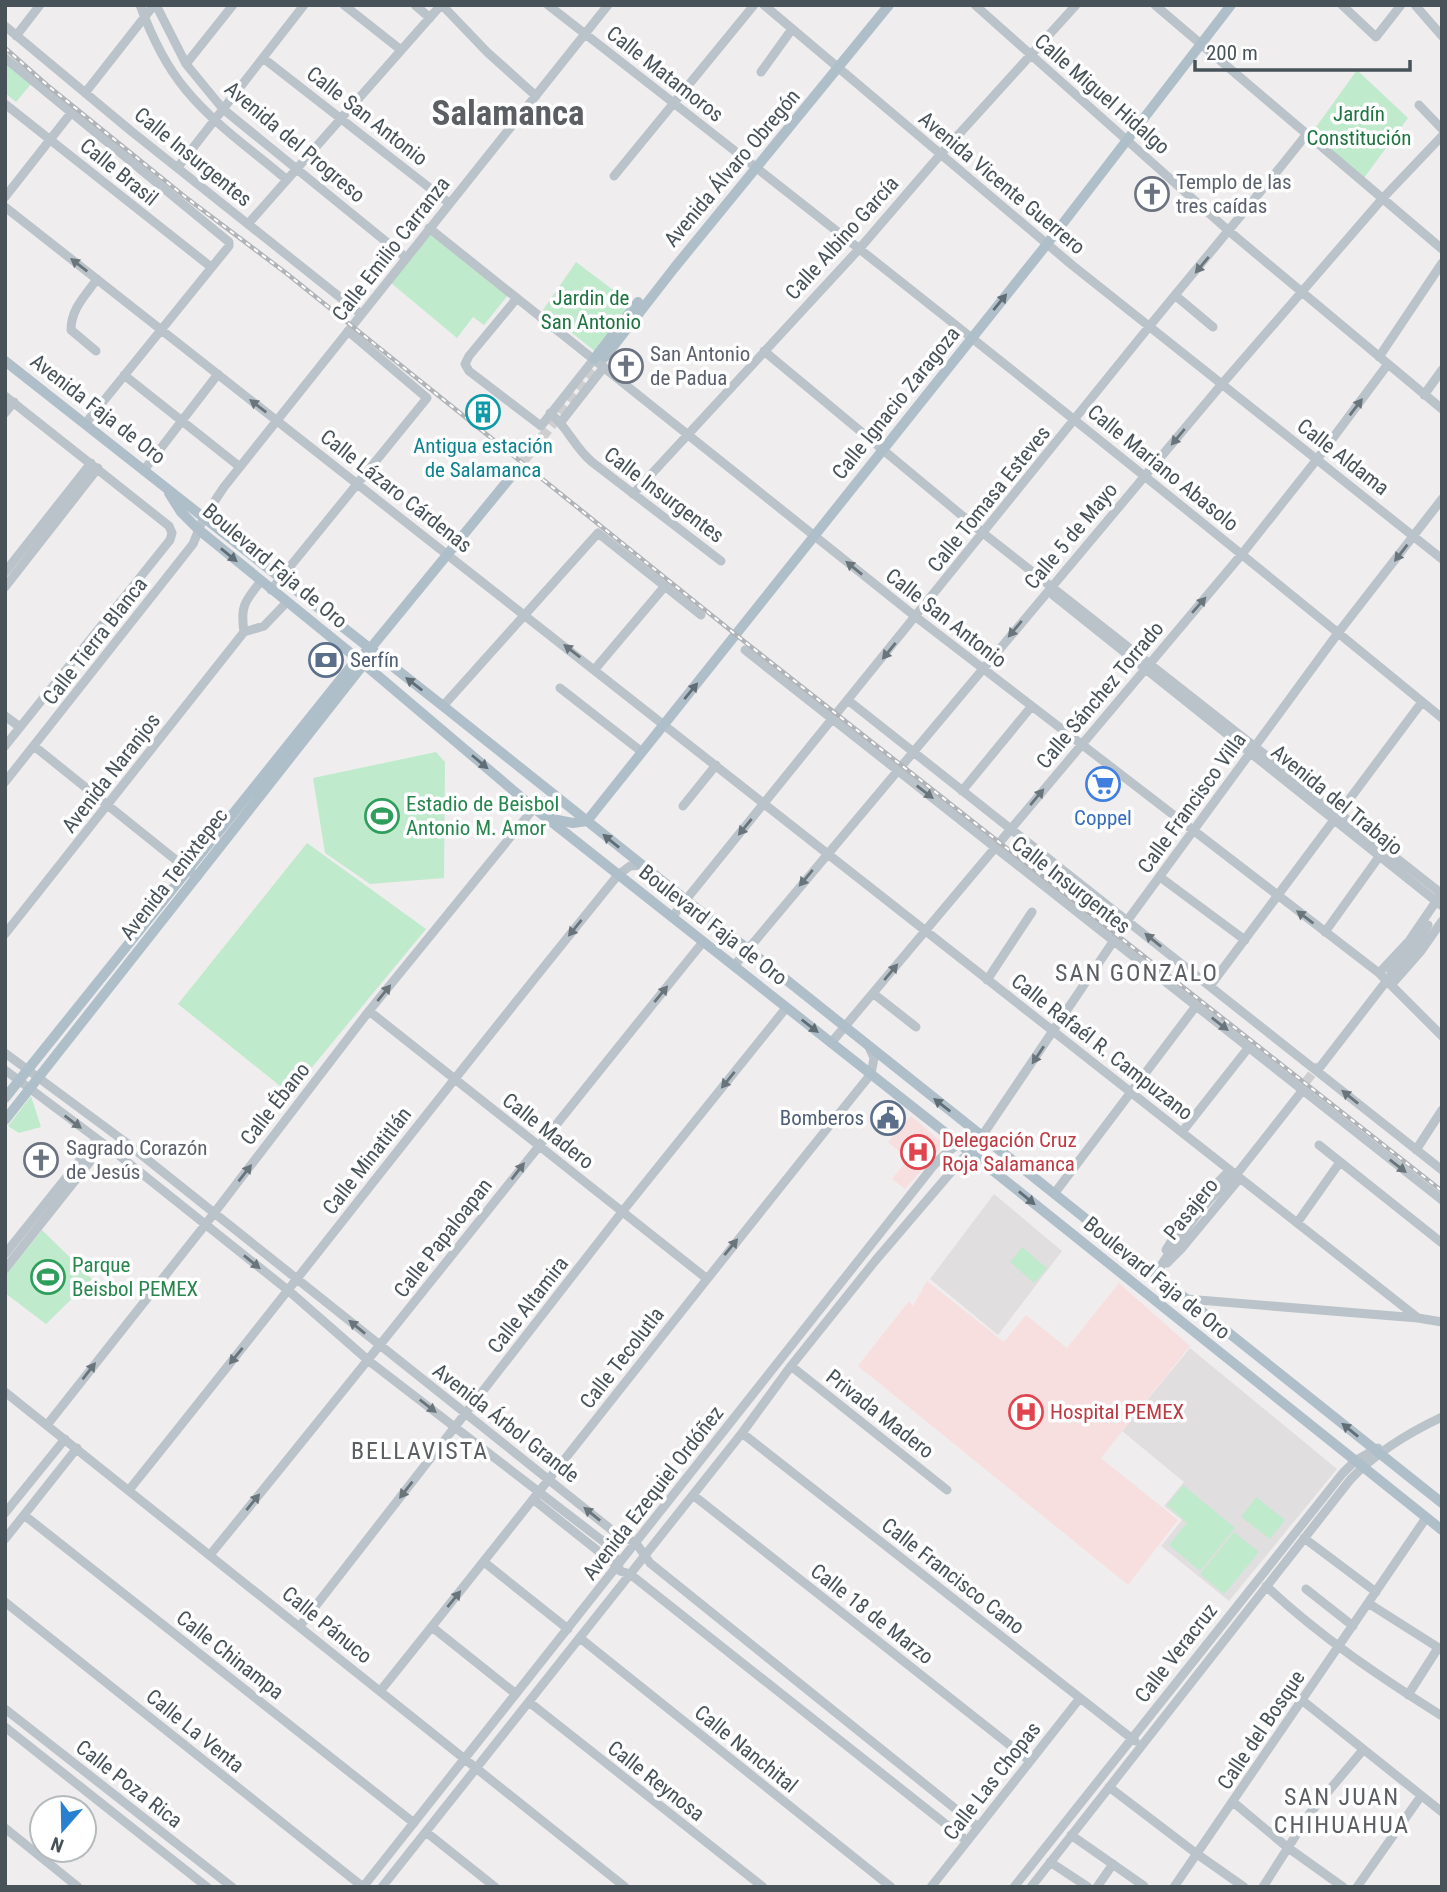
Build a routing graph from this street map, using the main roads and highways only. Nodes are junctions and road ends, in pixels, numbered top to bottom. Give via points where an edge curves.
1 (889, 5) edge
2 (1231, 5) edge
3 (5, 361) edge
4 (601, 361) tunnel mouth
5 (513, 473) tunnel mouth
6 (167, 487) junction
7 (372, 650) junction
8 (360, 661) junction
9 (534, 808) junction
10 (587, 821) junction
11 (193, 873) junction
12 (106, 972) junction
13 (116, 980) junction
14 (924, 1090) junction
15 (5, 1098) edge
16 (912, 1107) junction
17 (5, 1121) edge
18 (1075, 1211) junction
19 (1055, 1221) junction
20 (1159, 1270) junction
21 (1130, 1280) junction
22 (1186, 1299) junction
23 (1191, 1329) junction
24 (1442, 1503) edge
25 (1442, 1530) edge

1 - 4 main road, Avenida Álvaro Obregón via 675,267 664,290
10 -> 2 main road, Calle Ignacio Zaragoza via 1129,141
3 - 6 main road, Avenida Faja de Oro
5 - 7 main road
6 - 7 main road, Boulevard Faja de Oro
6 -> 8 main road, Boulevard Faja de Oro via 199,530
7 - 8 main road, Avenida Tenixtepec
10 -> 7 main road, Boulevard Faja de Oro
8 -> 9 main road, Boulevard Faja de Oro
8 - 11 main road, Avenida Tenixtepec
9 - 10 main road via 559,822
9 -> 16 main road, Boulevard Faja de Oro
14 -> 10 main road, Boulevard Faja de Oro
11 - 12 main road, Avenida Tenixtepec
11 - 13 main road, Avenida Tenixtepec
12 - 13 main road
12 - 15 main road, Avenida Tenixtepec
13 - 17 main road, Avenida Tenixtepec
14 - 16 main road
18 -> 14 main road, Boulevard Faja de Oro
16 -> 19 main road, Boulevard Faja de Oro
18 - 19 main road via 1062,1211
18 - 20 main road, Boulevard Faja de Oro
19 - 21 main road, Boulevard Faja de Oro
20 - 21 main road via 1143,1281
20 - 22 main road, Boulevard Faja de Oro
21 - 23 main road, Boulevard Faja de Oro
22 - 23 main road
24 -> 22 main road, Boulevard Faja de Oro
23 - 25 main road, Boulevard Faja de Oro

